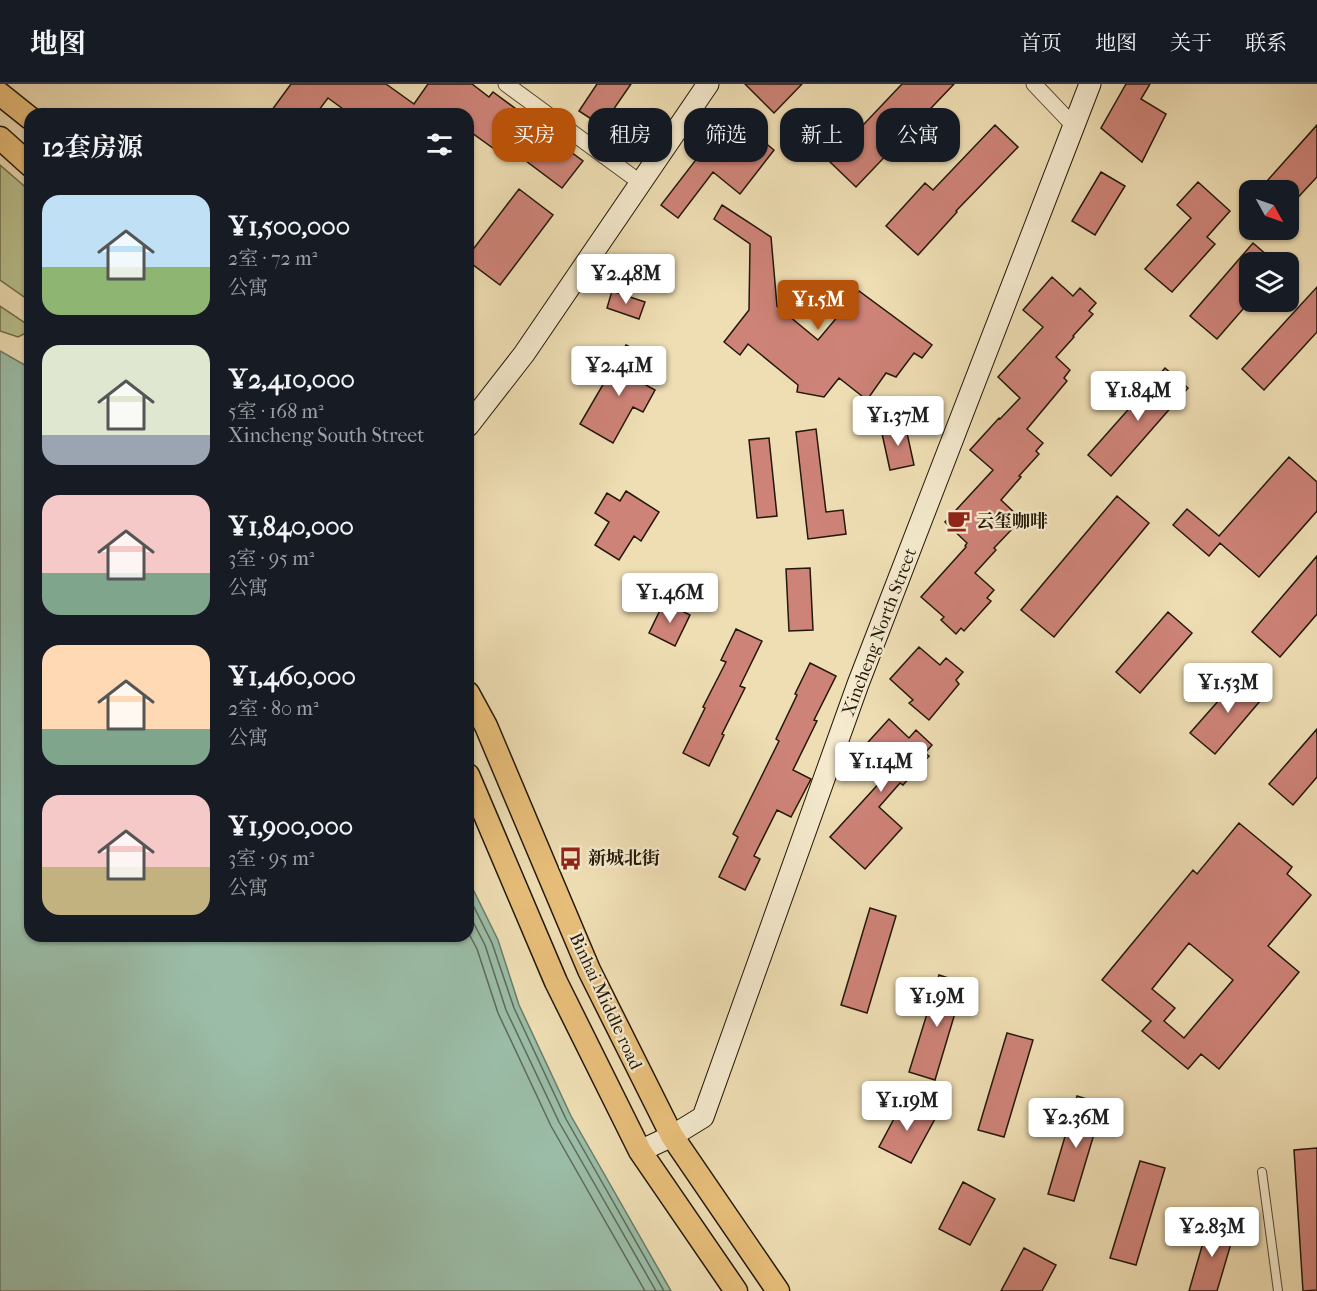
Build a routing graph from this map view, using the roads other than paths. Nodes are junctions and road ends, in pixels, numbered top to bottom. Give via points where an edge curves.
1 (506, 84) edge
2 (708, 84) edge
3 (1034, 84) edge
4 (1090, 84) edge
5 (0, 93) edge
6 (24, 113) edge
7 (1074, 126) junction
8 (0, 138) edge
9 (24, 160) edge
10 (641, 183) junction
11 (474, 418) edge
12 (474, 704) edge
13 (474, 790) edge
14 (672, 1136) junction
15 (640, 1151) junction
16 (1262, 1172) dead end
17 (736, 1291) edge
18 (778, 1291) edge
19 (1278, 1291) edge

1 - 10 street
2 - 10 street
3 - 7 street
4 - 7 street, Xincheng North Street
5 - 6 main road
7 - 14 street, Xincheng North Street via 858,684 703,1117
8 - 9 main road
10 - 11 street via 524,354
12 - 14 main road, Binhai Middle road via 589,970
13 - 15 main road, Binhai Middle road via 556,982
14 - 15 street, Xincheng North Street
14 - 18 main road, Binhai Middle road
15 - 17 main road, Binhai Middle road
16 - 19 lane

